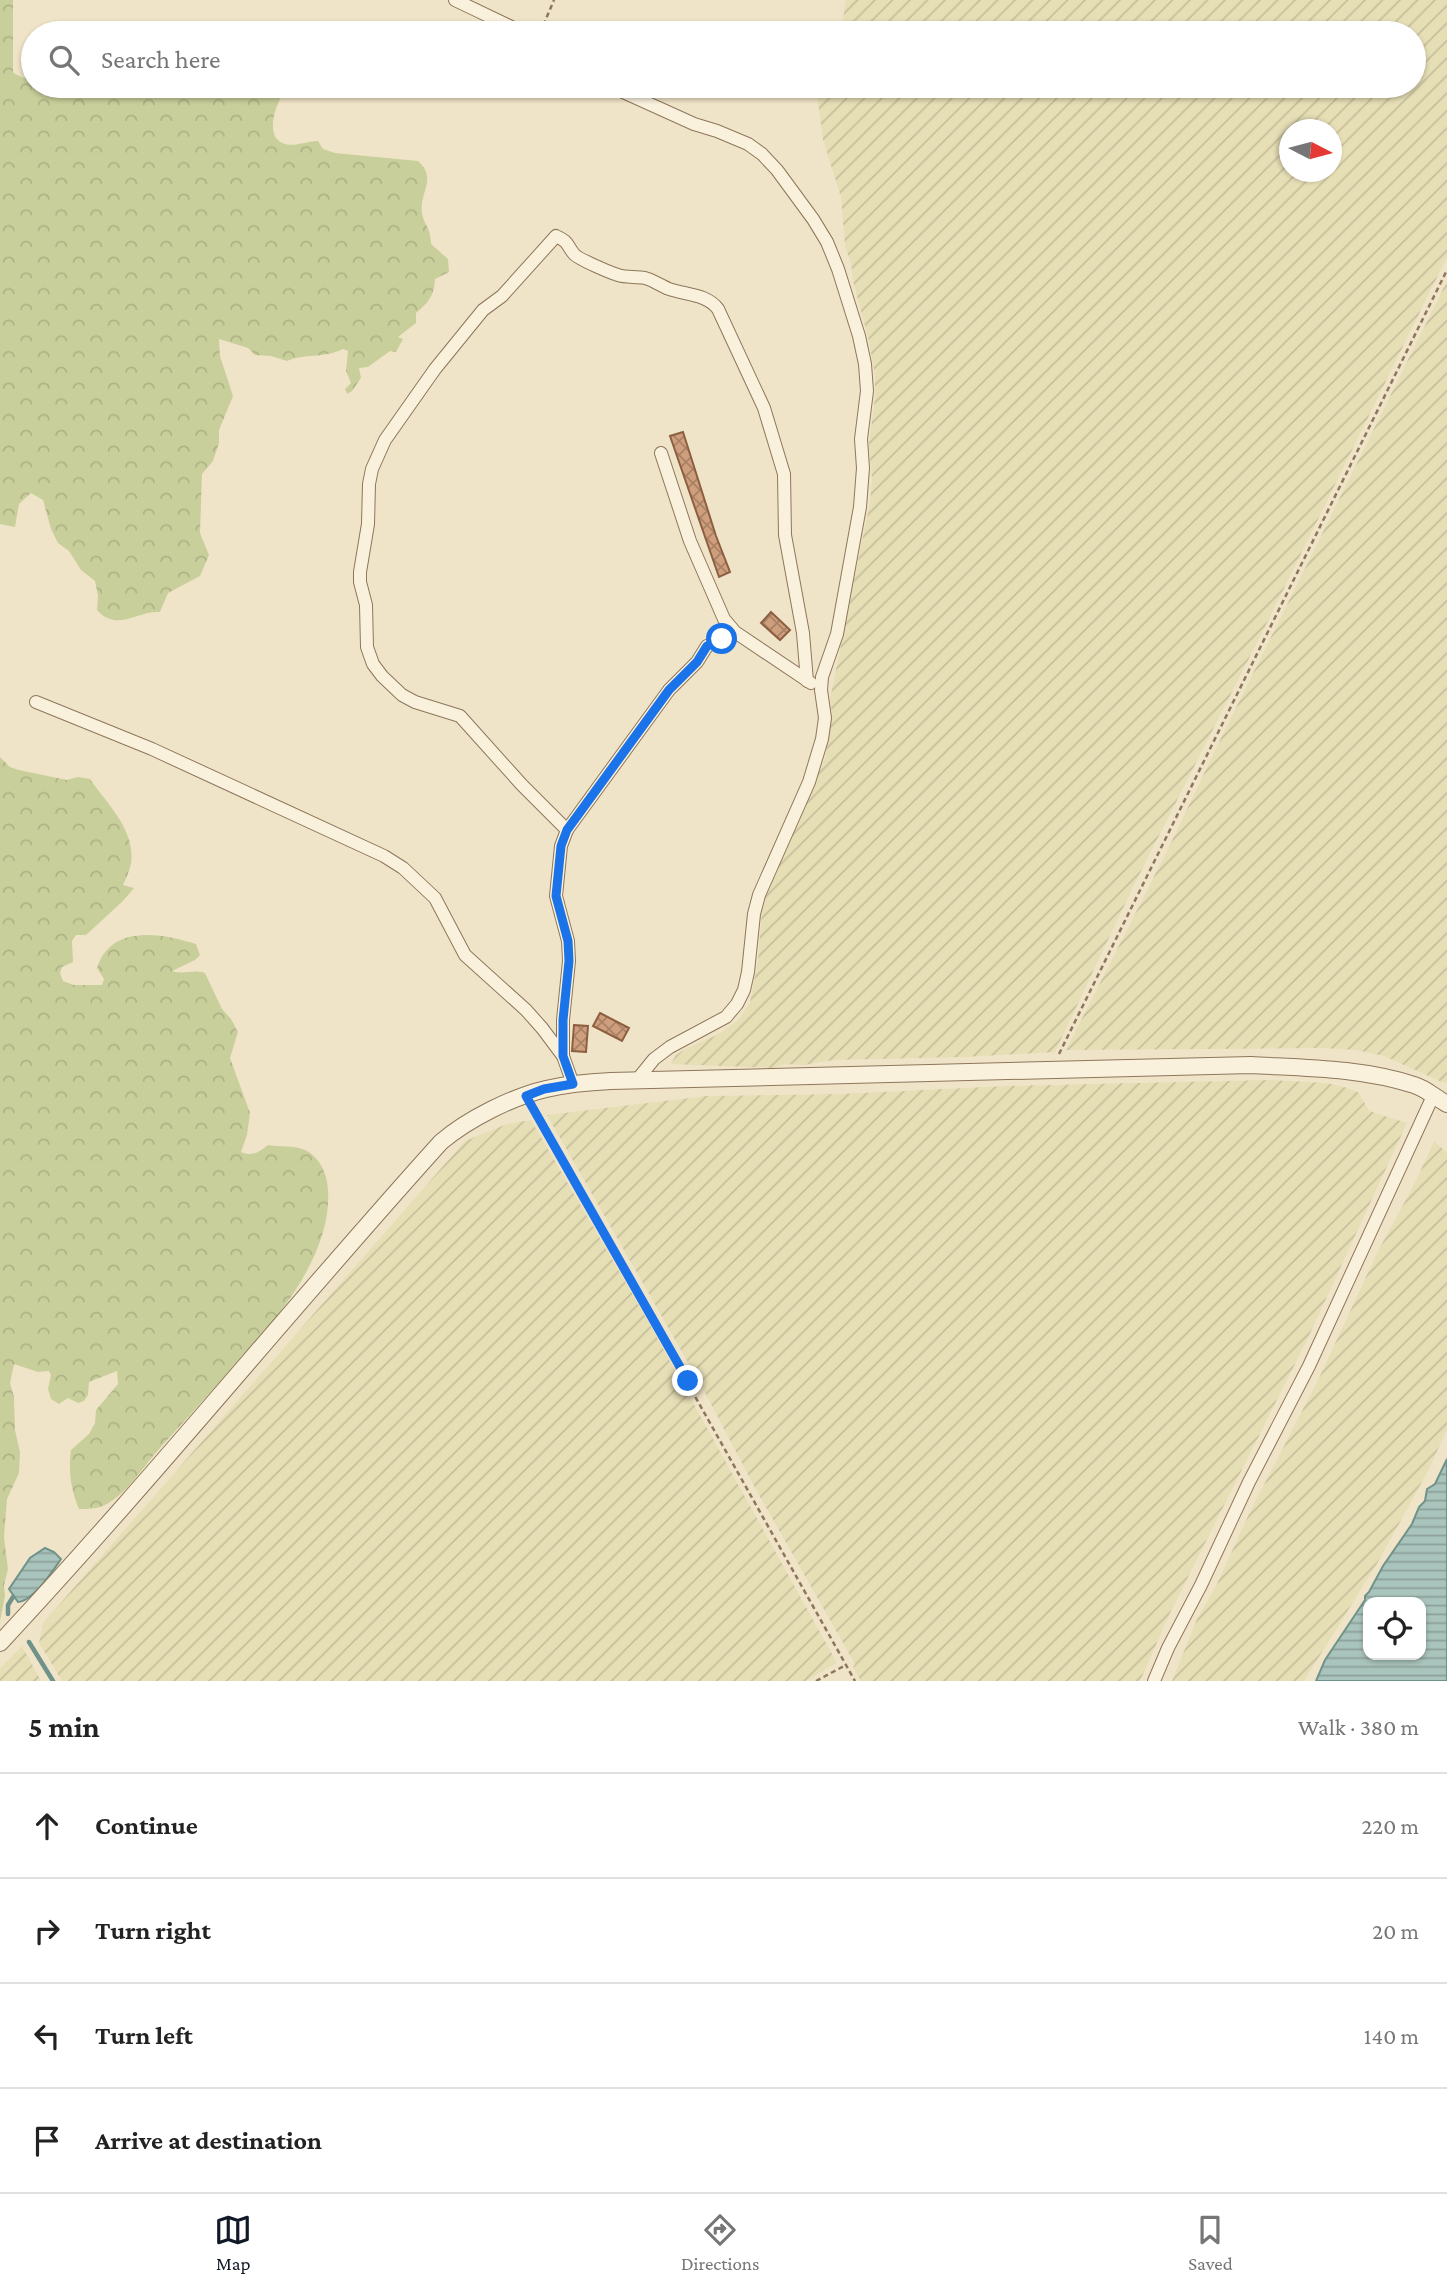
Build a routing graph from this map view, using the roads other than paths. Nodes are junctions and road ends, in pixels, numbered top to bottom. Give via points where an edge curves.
1 (455, 0) edge
2 (499, 21) edge
3 (637, 98) edge
4 (661, 453) dead end
5 (731, 628) junction
6 (807, 681) junction
7 (821, 690) junction
8 (36, 702) dead end
9 (567, 830) junction
10 (563, 1056) junction
11 (637, 1080) junction
12 (573, 1084) junction
13 (1440, 1100) edge
14 (0, 1643) edge
15 (1154, 1681) edge

1 - 2 street
3 - 7 street via 735,138 762,154 777,170 827,242 859,337 867,391 860,507 837,634 821,677
4 - 5 street via 690,541
5 - 6 street
5 - 9 street via 707,646 669,690
6 - 7 street
6 - 9 street via 785,535 782,464 764,408 718,309 702,297 646,278 619,276 584,261 574,255 568,242 556,236 502,296 483,310 385,440 369,484 360,582 366,605 367,647 382,676 408,699 460,716
7 - 11 street via 825,718 817,761 759,895 744,990 726,1017 670,1046
8 - 10 street via 152,749 403,868 435,898 465,955 526,1010
9 - 10 street via 556,896 569,961
10 - 12 street
11 - 12 street
11 - 13 street via 1251,1065 1395,1080
12 - 14 street via 526,1096 462,1126 441,1142
13 - 15 street

